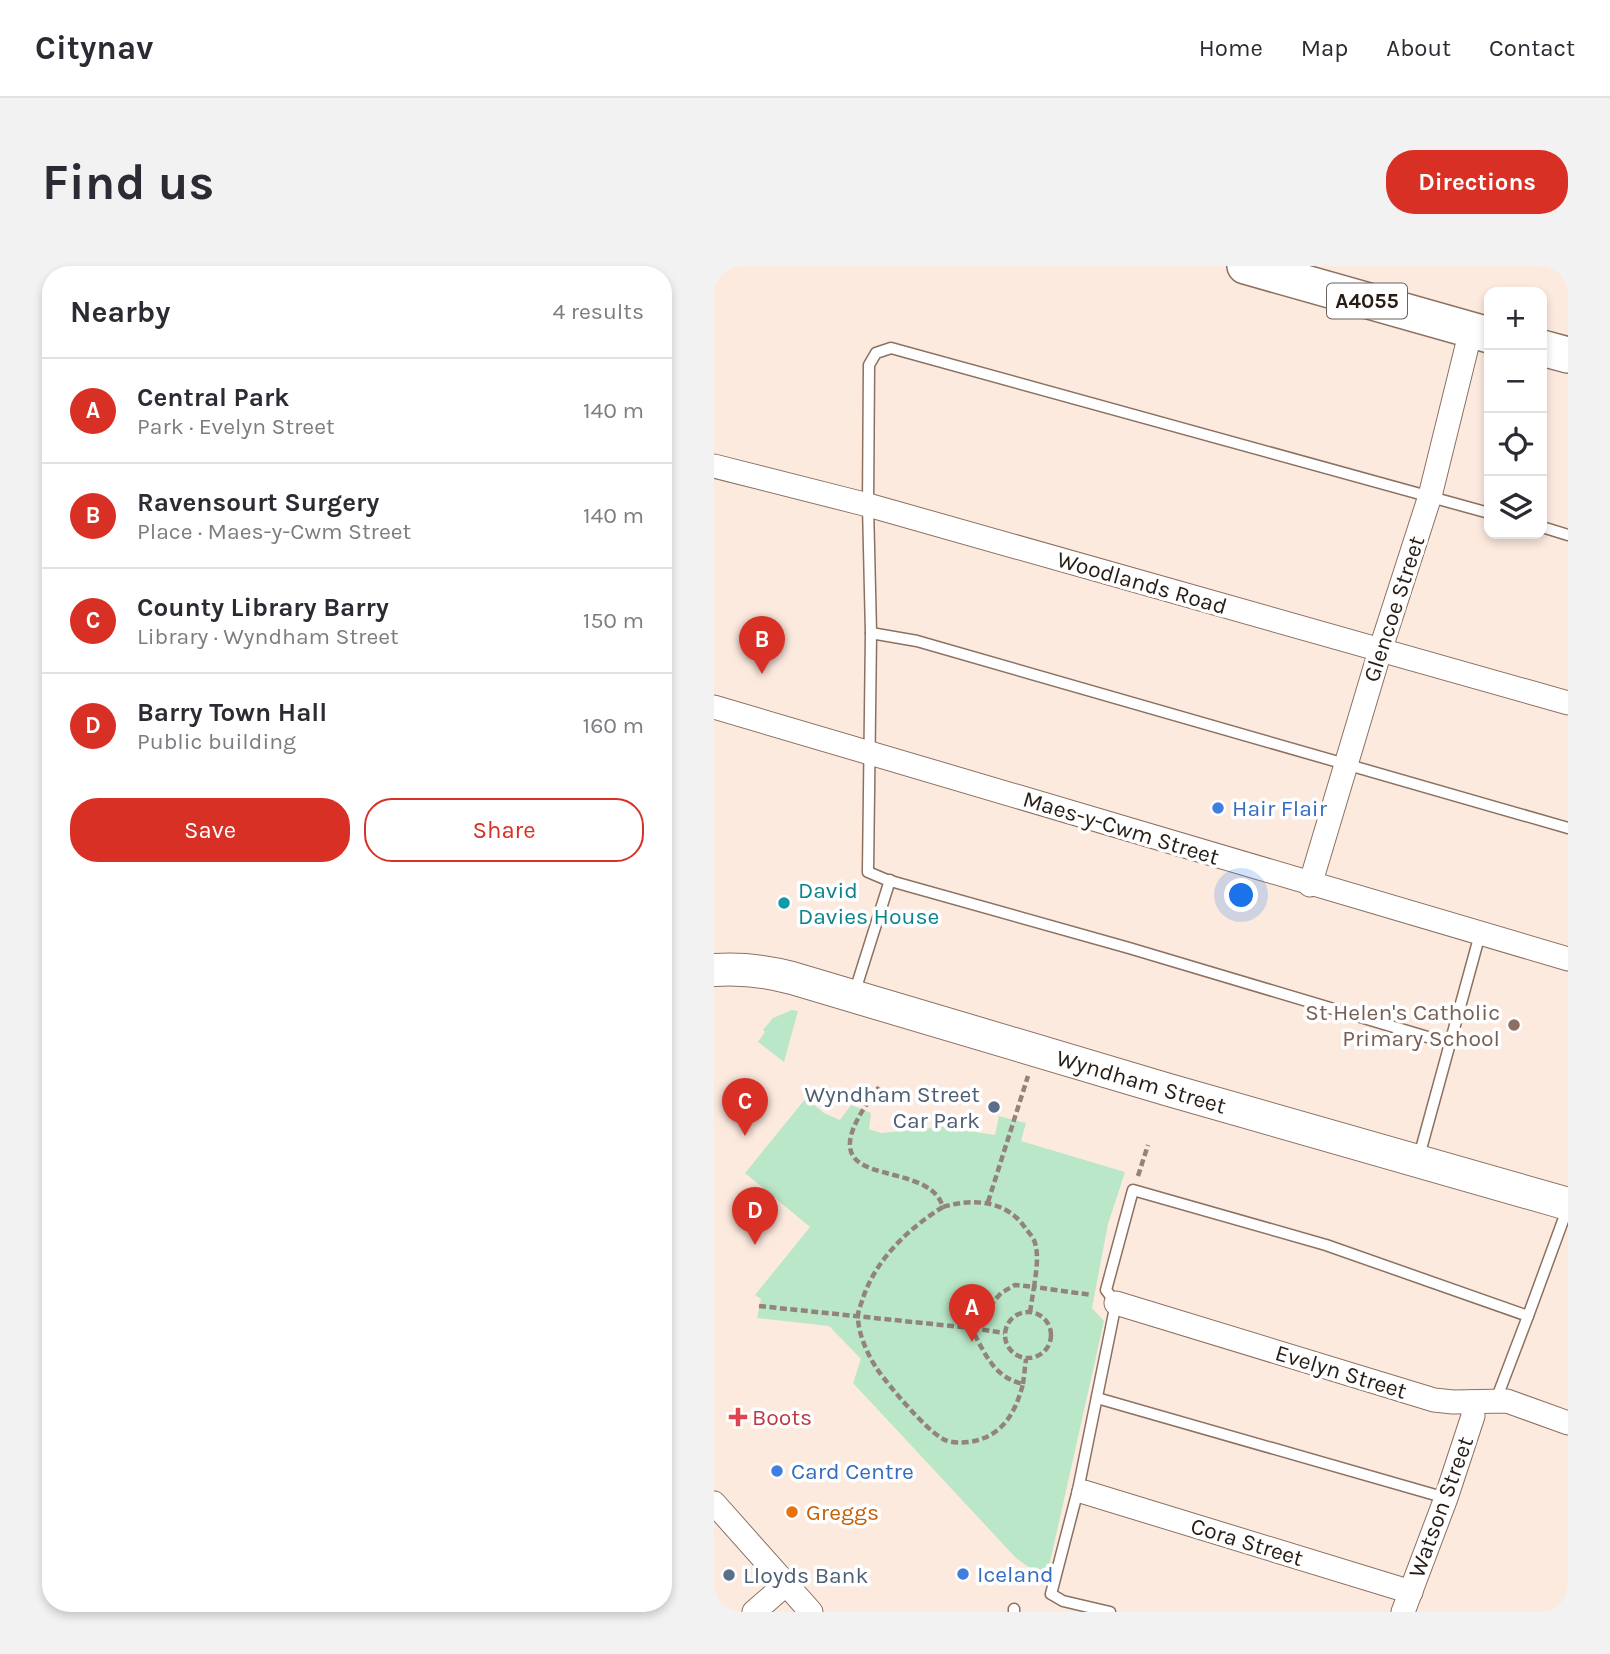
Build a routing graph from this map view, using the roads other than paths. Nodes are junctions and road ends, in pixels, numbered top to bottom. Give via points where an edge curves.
1 (1245, 266) edge
2 (1480, 333) edge
3 (1547, 349) edge
4 (1568, 355) edge
5 (714, 466) edge
6 (1430, 496) junction
7 (868, 505) junction
8 (1484, 512) edge
9 (1547, 529) edge
10 (1568, 535) edge
11 (871, 633) junction
12 (1380, 651) junction
13 (1568, 704) edge
14 (714, 708) edge
15 (870, 754) junction
16 (1346, 764) junction
17 (1568, 828) edge
18 (890, 880) junction
19 (1310, 885) junction
20 (1480, 934) junction
21 (1568, 960) edge
22 (714, 970) edge
23 (853, 996) junction
24 (1451, 1044) junction
25 (1417, 1162) junction
26 (1568, 1205) edge
27 (1113, 1301) junction
28 (1528, 1317) junction
29 (1097, 1398) junction
30 (1496, 1400) junction
31 (1472, 1402) junction
32 (1568, 1423) edge
33 (1081, 1491) junction
34 (1446, 1498) junction
35 (714, 1503) edge
36 (786, 1584) junction
37 (1407, 1602) edge
38 (754, 1612) edge
39 (811, 1612) edge
40 (1110, 1612) edge

1 - 2 main road, A4055
2 - 6 street, Glencoe Street
3 - 4 main road
5 - 7 street, Woodlands Road
6 - 7 lane via 891,348 876,353 869,365
6 - 8 lane
6 - 12 street, Glencoe Street
7 - 11 lane
7 - 12 street, Woodlands Road
9 - 10 lane
11 - 15 lane
11 - 16 lane via 917,641
12 - 13 street, Woodlands Road
12 - 16 street, Glencoe Street
14 - 15 street, Maes-y-Cwm Street
15 - 18 lane via 868,872
15 - 19 street, Maes-y-Cwm Street
16 - 17 lane
16 - 19 street, Glencoe Street
18 - 23 lane
18 - 24 lane
19 - 20 street, Maes-y-Cwm Street
20 - 21 street, Maes-y-Cwm Street
20 - 24 lane
22 - 23 main road, Wyndham Street via 767,971
23 - 25 main road, Wyndham Street
24 - 25 lane
25 - 26 main road, Wyndham Street
26 - 28 lane
27 - 28 lane via 1106,1290 1133,1190 1326,1245
27 - 29 lane
27 - 31 street, Evelyn Street via 1434,1400
28 - 30 lane
29 - 33 lane
29 - 34 lane
30 - 31 street, Evelyn Street
30 - 32 street, Evelyn Street
31 - 34 street, Watson Street via 1474,1416
33 - 37 street, Cora Street
33 - 40 lane via 1051,1594
34 - 37 street, Watson Street
35 - 36 street
36 - 38 street
36 - 39 street

